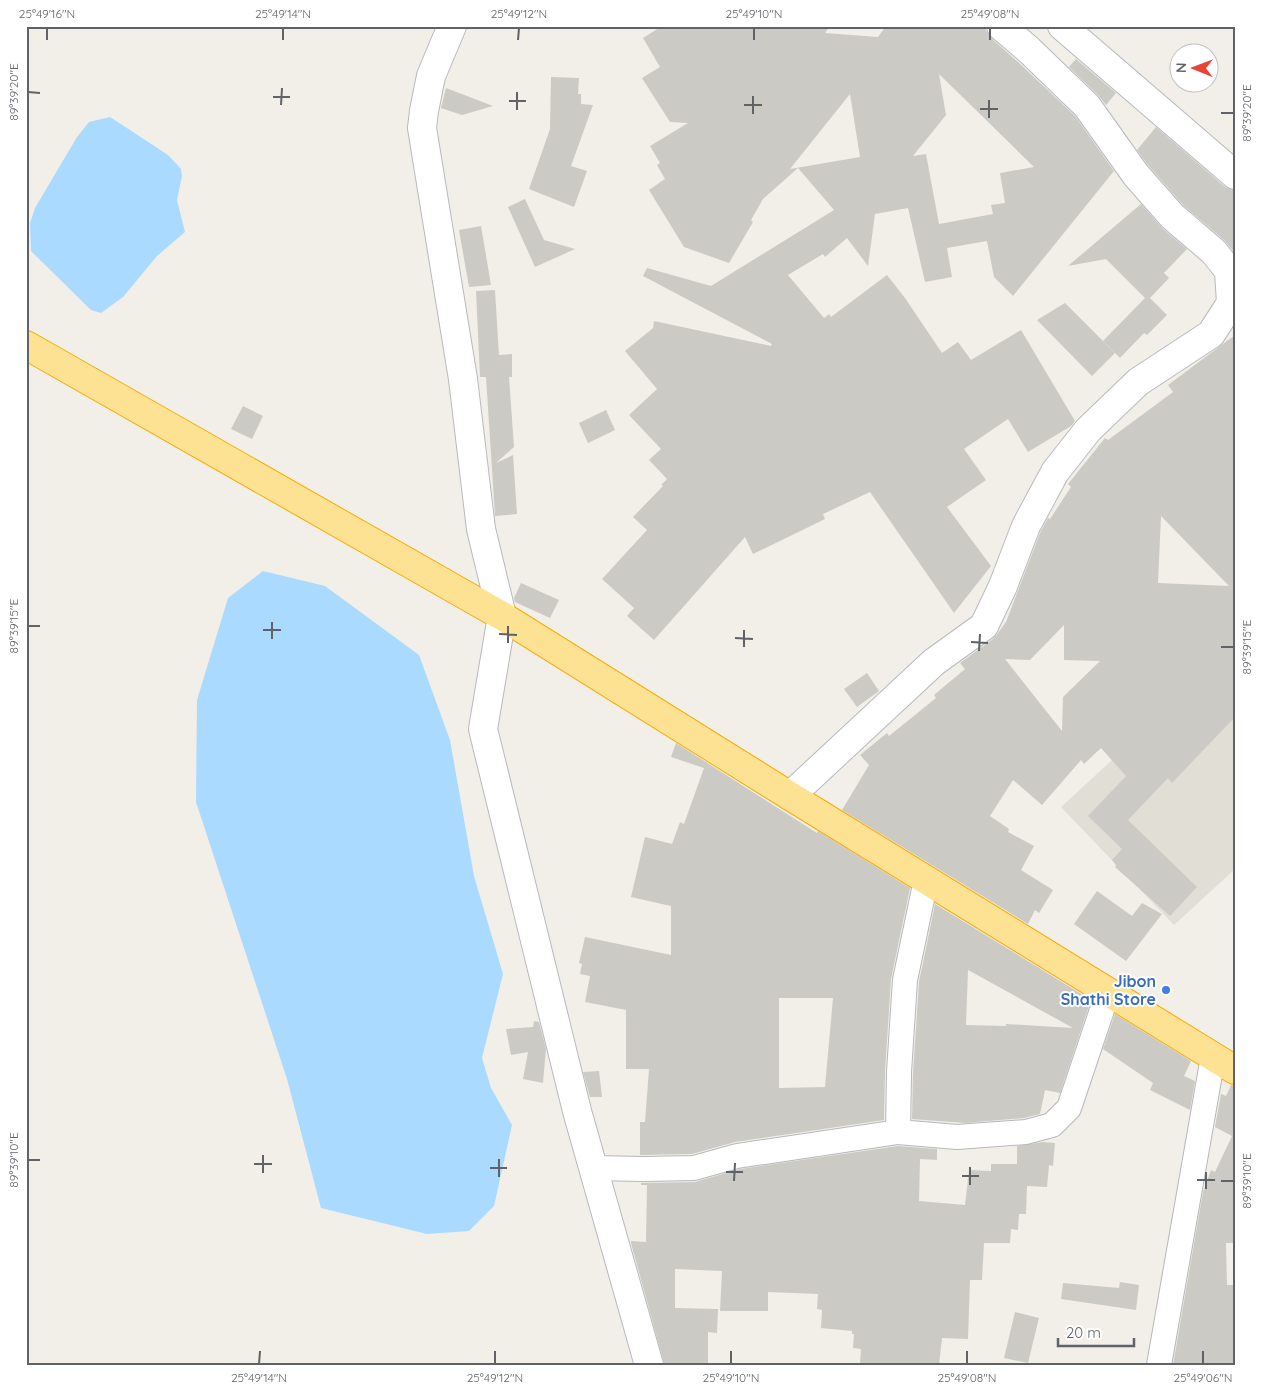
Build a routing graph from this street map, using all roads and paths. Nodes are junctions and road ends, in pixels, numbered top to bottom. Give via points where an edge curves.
1 (452, 26) edge
2 (1001, 26) edge
3 (1062, 26) edge
4 (1235, 175) edge
5 (26, 345) edge
6 (502, 616) junction
7 (790, 796) junction
8 (926, 880) junction
9 (1108, 992) junction
10 (1224, 1063) edge
11 (898, 1132) junction
12 (593, 1168) junction
13 (649, 1365) edge
14 (1159, 1365) edge

1 - 6 street via 431,76 422,128 463,379 480,529
2 - 7 street via 1086,106 1136,175 1172,216 1214,252 1229,271 1231,303 1211,334 1138,382 1088,430 1055,472 1026,526 1004,586 984,626 934,662
3 - 4 street
5 - 6 highway
6 - 7 highway
6 - 12 street via 483,729
7 - 8 highway
8 - 9 highway
8 - 11 street via 905,980
9 - 10 highway
9 - 11 street via 1069,1108 1052,1125 1026,1132 957,1137
10 - 14 street
11 - 12 street via 737,1156 694,1168
12 - 13 street

